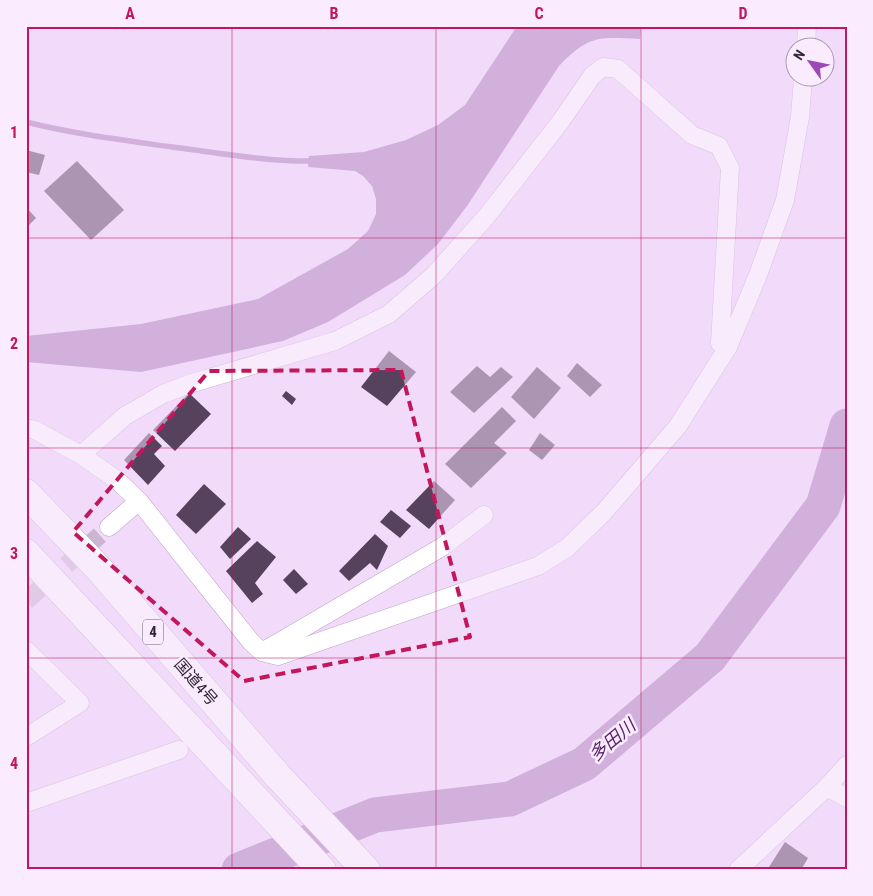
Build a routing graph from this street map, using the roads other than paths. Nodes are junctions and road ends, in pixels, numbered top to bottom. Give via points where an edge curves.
1 (802, 88) edge
2 (728, 347) junction
3 (26, 428) edge
4 (82, 455) junction
5 (26, 493) edge
6 (139, 500) junction
7 (484, 515) dead end
8 (109, 527) tunnel mouth
9 (26, 553) edge
10 (26, 650) edge
11 (262, 652) junction
12 (26, 737) edge
13 (179, 750) dead end
14 (847, 765) edge
15 (827, 787) junction
16 (847, 798) edge
17 (26, 802) edge
18 (322, 870) edge
19 (366, 870) edge
20 (738, 870) edge

1 - 2 street via 786,200
2 - 4 street via 720,342 730,168 719,146 692,135 618,69 603,67 592,76 486,217 434,275 389,314 335,341 163,394 125,416
2 - 11 street via 678,426 604,512 567,548 538,566 278,656
3 - 4 street
4 - 6 street
5 - 19 highway, 国道4号 / 4 via 100,571 277,775
6 - 8 street
6 - 11 street
7 - 11 street via 442,547
9 - 18 highway, 4
10 - 12 street via 80,703
13 - 17 street
14 - 15 street
15 - 16 street
15 - 20 street

